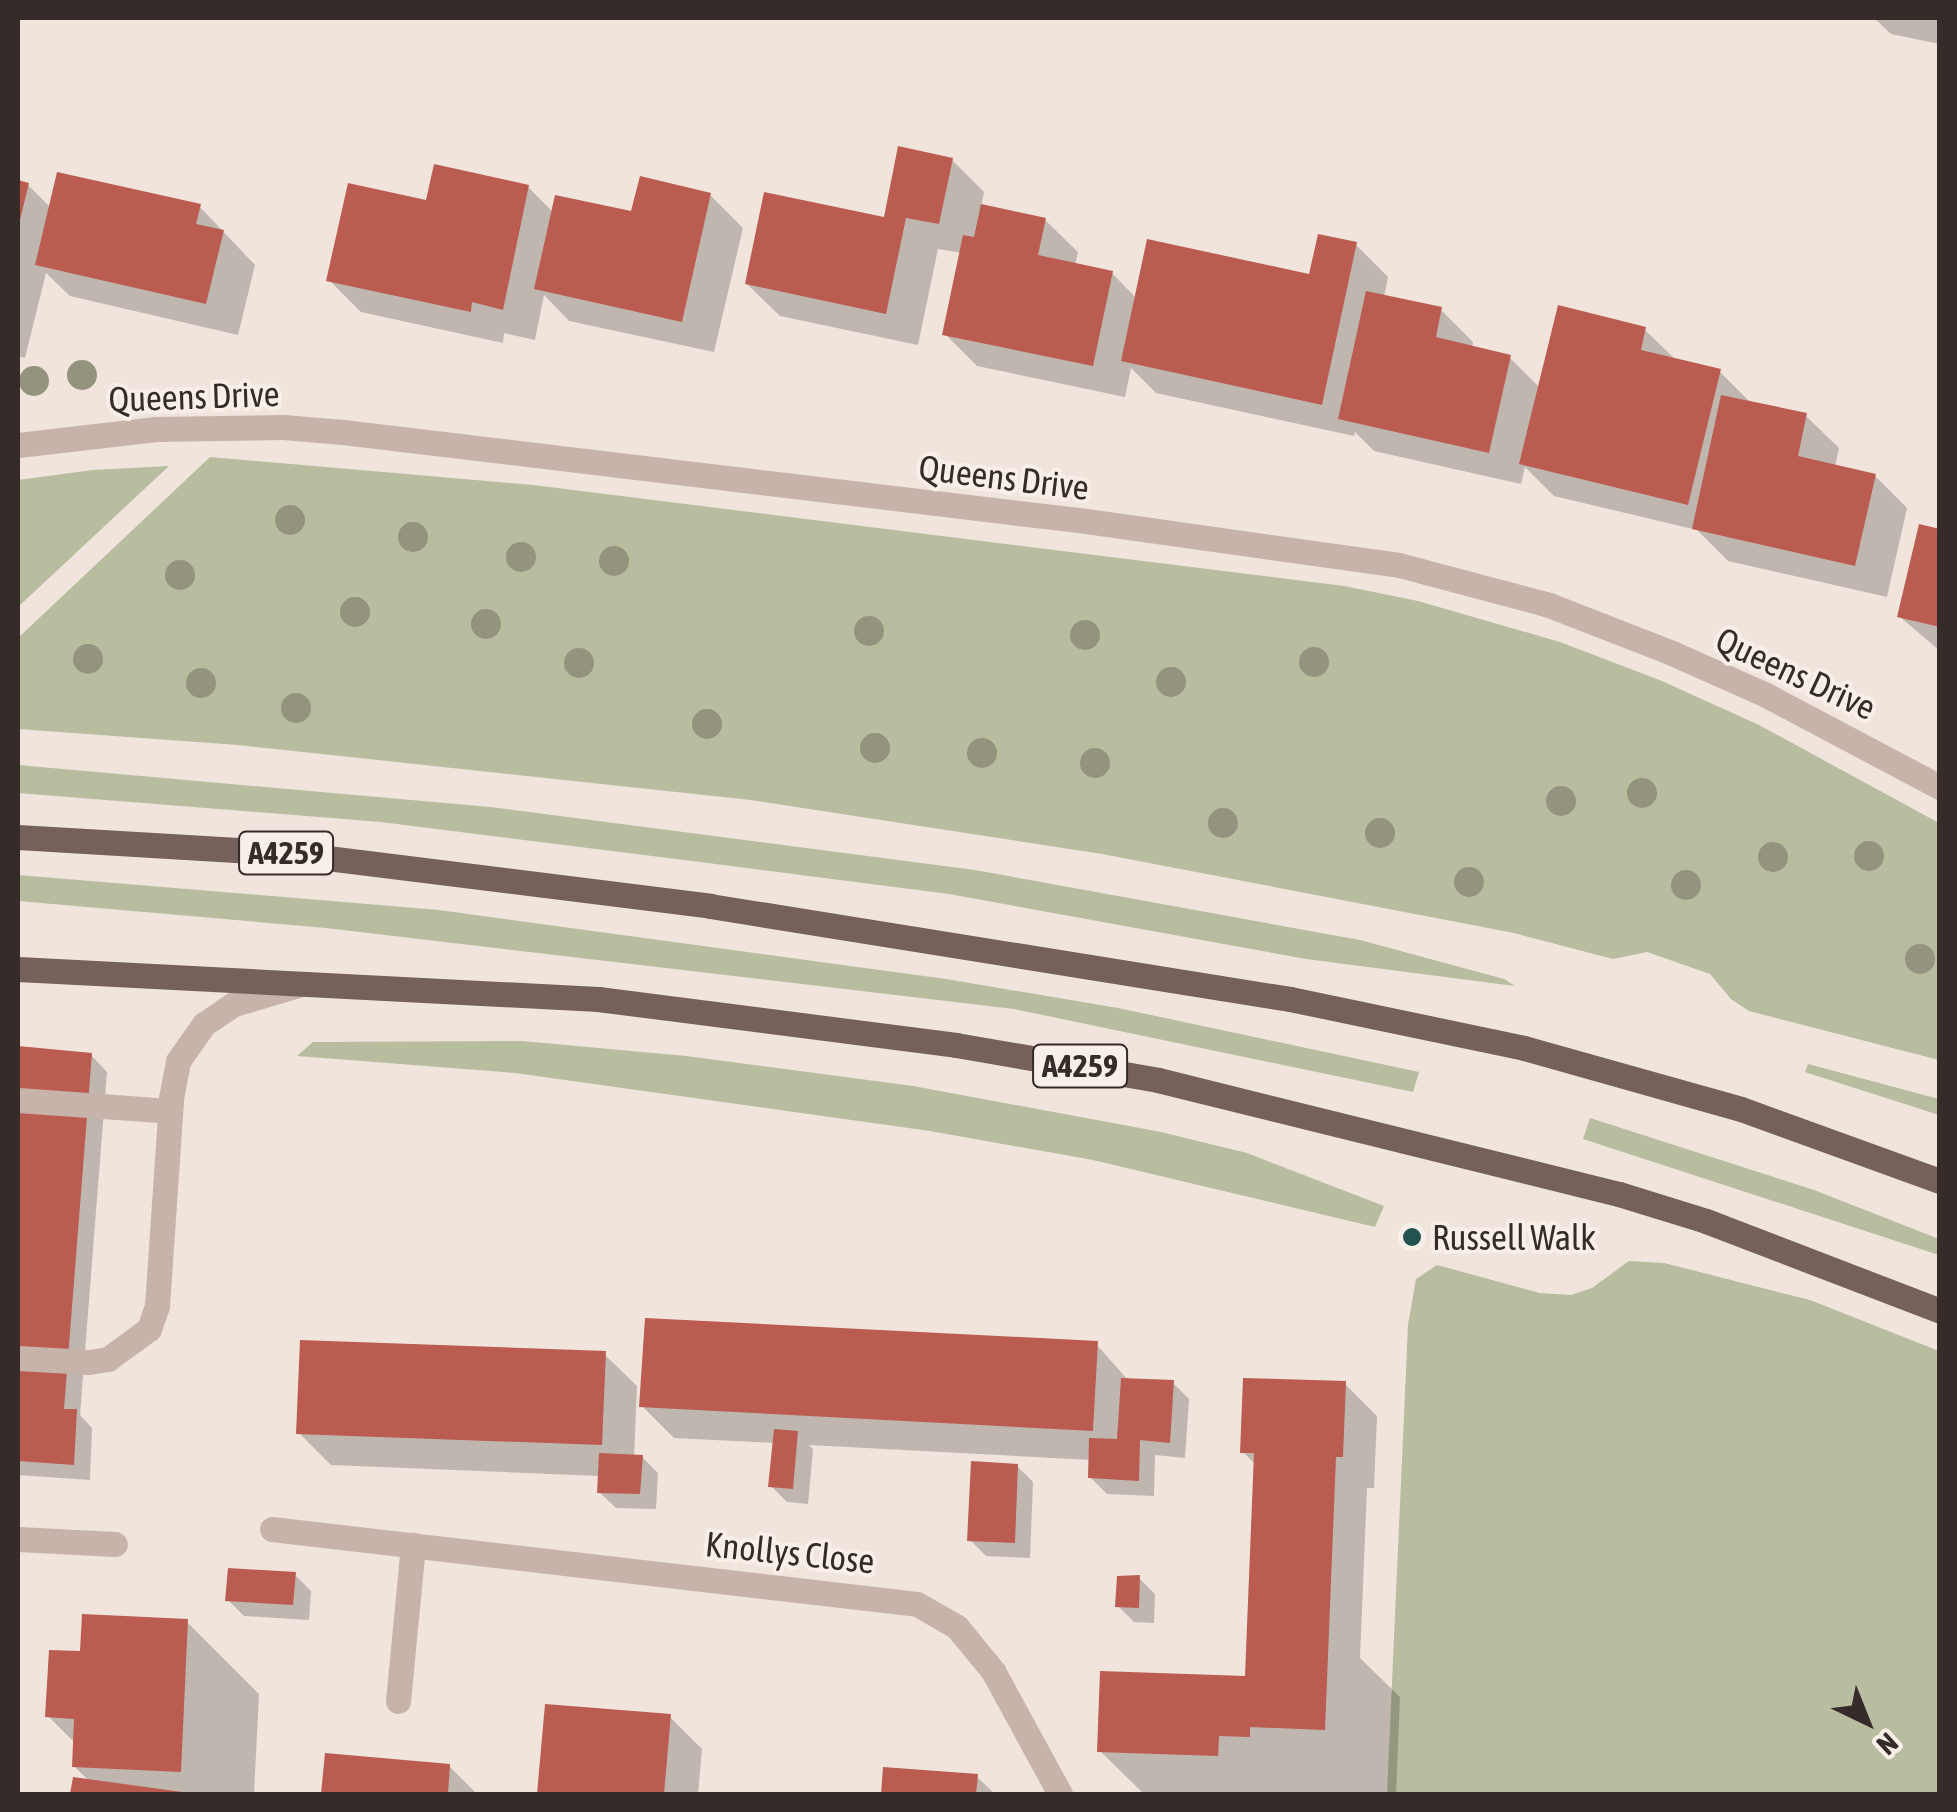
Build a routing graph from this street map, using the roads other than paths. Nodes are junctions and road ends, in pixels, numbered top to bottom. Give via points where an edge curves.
1 (18, 446) edge
2 (1940, 786) edge
3 (18, 837) edge
4 (18, 969) edge
5 (298, 985) junction
6 (18, 1100) edge
7 (170, 1111) junction
8 (1940, 1180) edge
9 (1940, 1310) edge
10 (18, 1358) edge
11 (272, 1529) dead end
12 (18, 1539) edge
13 (115, 1544) dead end
14 (413, 1545) junction
15 (398, 1701) dead end
16 (1060, 1794) edge

1 - 2 street, Queens Drive via 156,429 343,432 1399,565 1549,605 1656,647 1764,694
3 - 8 main road, A4259 via 287,853 690,903 1290,999 1524,1048 1741,1109
4 - 5 main road, A4259
5 - 7 street via 234,1004 204,1024 178,1061
5 - 9 main road, A4259 via 598,1000 956,1045 1158,1080 1619,1194
6 - 7 street
7 - 10 street via 157,1306 149,1330 108,1359
11 - 14 street, Knollys Close
12 - 13 street
14 - 15 street
14 - 16 street, Knollys Close via 885,1598 932,1610 958,1626 994,1671

